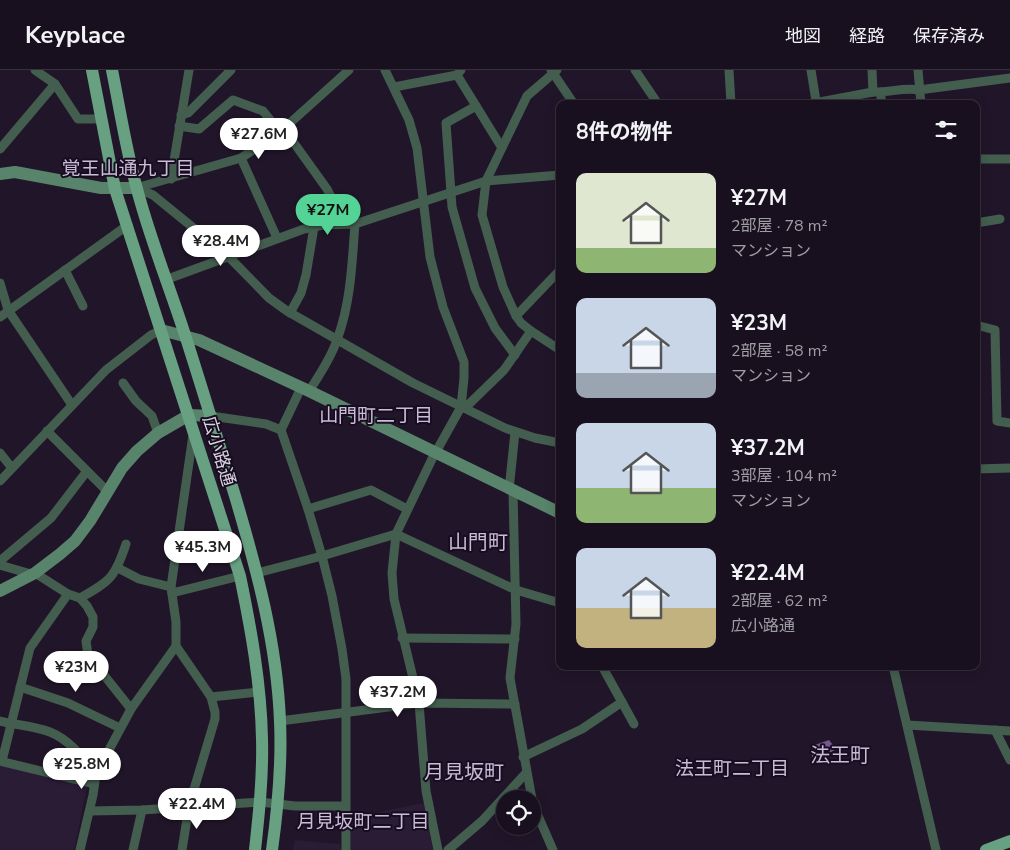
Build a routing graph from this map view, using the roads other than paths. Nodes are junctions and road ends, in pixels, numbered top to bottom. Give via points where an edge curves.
1 (35, 70) edge
2 (92, 70) edge
3 (112, 70) edge
4 (189, 70) edge
5 (231, 70) edge
6 (349, 70) edge
7 (385, 70) edge
8 (635, 70) edge
9 (729, 70) edge
10 (811, 70) edge
11 (872, 70) edge
12 (918, 70) edge
13 (554, 71) edge
14 (459, 73) edge
15 (997, 74) edge
16 (1010, 78) edge
17 (55, 84) junction
18 (394, 87) junction
19 (918, 90) junction
20 (877, 92) junction
21 (572, 100) edge
22 (655, 100) edge
23 (730, 100) edge
24 (812, 100) edge
25 (825, 100) edge
26 (880, 100) edge
27 (920, 100) edge
28 (476, 106) junction
29 (181, 115) junction
30 (101, 119) junction
31 (179, 126) junction
32 (282, 130) junction
33 (502, 148) junction
34 (0, 149) edge
35 (241, 158) junction
36 (980, 159) edge
37 (1010, 160) edge
38 (0, 169) edge
39 (14, 172) junction
40 (0, 174) edge
41 (556, 175) edge
42 (171, 178) junction
43 (486, 180) junction
44 (136, 188) junction
45 (115, 189) junction
46 (451, 192) junction
47 (423, 201) junction
48 (1000, 219) dead end
49 (980, 222) edge
50 (333, 224) junction
51 (355, 224) junction
52 (128, 225) junction
53 (314, 227) junction
54 (277, 238) junction
55 (228, 256) junction
56 (65, 270) junction
57 (556, 274) edge
58 (165, 280) junction
59 (0, 283) edge
60 (83, 306) dead end
61 (8, 310) junction
62 (290, 313) junction
63 (516, 316) junction
64 (0, 317) edge
65 (980, 326) edge
66 (160, 330) junction
67 (531, 331) junction
68 (185, 336) junction
69 (338, 339) junction
70 (556, 347) edge
71 (515, 355) junction
72 (123, 383) dead end
73 (305, 389) junction
74 (72, 405) junction
75 (461, 407) junction
76 (189, 415) junction
77 (210, 416) junction
78 (1010, 423) edge
79 (194, 430) junction
80 (281, 430) junction
81 (47, 431) junction
82 (515, 432) junction
83 (158, 433) junction
84 (556, 442) edge
85 (0, 453) edge
86 (435, 453) junction
87 (12, 468) junction
88 (1010, 468) edge
89 (980, 470) edge
90 (87, 471) junction
91 (0, 481) edge
92 (511, 491) junction
93 (108, 492) junction
94 (308, 509) junction
95 (408, 509) junction
96 (556, 511) edge
97 (396, 534) junction
98 (126, 544) dead end
99 (322, 556) junction
100 (0, 561) edge
101 (0, 565) edge
102 (118, 568) junction
103 (257, 572) junction
104 (33, 573) junction
105 (240, 576) junction
106 (0, 590) edge
107 (172, 590) junction
108 (516, 590) junction
109 (68, 594) junction
110 (80, 598) junction
111 (556, 602) edge
112 (402, 638) junction
113 (515, 639) junction
114 (176, 646) junction
115 (604, 670) edge
116 (894, 670) edge
117 (20, 686) junction
118 (259, 692) junction
119 (211, 697) junction
120 (622, 702) junction
121 (419, 703) junction
122 (515, 704) junction
123 (130, 709) junction
124 (345, 712) junction
125 (0, 721) edge
126 (280, 721) junction
127 (11, 724) junction
128 (634, 724) dead end
129 (907, 726) junction
130 (120, 728) junction
131 (995, 730) junction
132 (1010, 731) edge
133 (523, 757) junction
134 (1010, 760) edge
135 (1, 761) edge
136 (526, 773) junction
137 (95, 779) junction
138 (530, 790) edge
139 (260, 802) junction
140 (278, 804) junction
141 (189, 806) junction
142 (345, 806) junction
143 (142, 810) junction
144 (90, 811) junction
145 (541, 821) edge
146 (1010, 841) edge
147 (80, 850) edge
148 (133, 850) edge
149 (182, 850) edge
150 (255, 850) edge
151 (272, 850) edge
152 (346, 850) edge
153 (438, 850) edge
154 (448, 850) edge
155 (553, 850) edge
156 (936, 850) edge
157 (986, 850) edge

1 - 17 street
2 - 30 main road, 広小路通
3 - 44 main road, 広小路通
4 - 29 street
5 - 29 street via 188,113
6 - 32 street
7 - 18 street
8 - 22 street
9 - 23 street
10 - 24 street
11 - 20 street
12 - 19 street
13 - 21 street
13 - 33 street via 527,96
14 - 18 street
14 - 28 street
15 - 16 street
15 - 19 street
17 - 30 street via 78,119
17 - 34 street
18 - 47 street via 417,148
19 - 20 street
19 - 27 street
20 - 25 street
20 - 26 street
28 - 33 street
28 - 46 street via 446,123
29 - 31 street
30 - 45 main road, 広小路通
31 - 32 street via 199,129 233,100 263,111
31 - 42 street
32 - 35 street
32 - 50 street via 327,189 333,201
33 - 43 street
35 - 42 street
35 - 54 street
36 - 37 street
38 - 39 street
39 - 40 street
39 - 45 street
41 - 43 street
42 - 44 street
43 - 46 street
43 - 63 street via 482,215 502,287
44 - 45 street
44 - 55 street via 153,195
44 - 58 main road, 広小路通
45 - 52 main road, 広小路通
46 - 47 street
46 - 71 street via 452,207 475,288 495,328
47 - 51 street
47 - 75 street via 432,265 464,362
48 - 49 street
50 - 51 street
50 - 53 street
51 - 69 street via 347,308
52 - 56 street
52 - 66 main road, 広小路通
53 - 54 street
53 - 62 street via 301,293
54 - 55 street
55 - 58 street
55 - 62 street via 269,298
56 - 60 street
56 - 61 street
57 - 63 street
58 - 68 main road, 広小路通
59 - 61 street
61 - 64 street
61 - 74 street
62 - 69 street
63 - 67 street
65 - 78 street via 995,330 997,421
66 - 68 street
66 - 74 street via 106,370
66 - 76 main road, 広小路通
67 - 70 street
67 - 71 street
68 - 73 street
68 - 77 main road, 広小路通
69 - 73 street
69 - 75 street
71 - 75 street via 467,406
72 - 83 street via 152,416
73 - 80 street
73 - 86 street
74 - 81 street
75 - 82 street
75 - 86 street
76 - 77 street
76 - 79 main road, 広小路通
76 - 83 street
77 - 80 street via 266,424
77 - 103 main road, 広小路通
79 - 105 main road, 広小路通
79 - 107 street
80 - 94 street
81 - 87 street
81 - 90 street
82 - 84 street
82 - 92 street
83 - 93 street via 122,468
85 - 87 street
86 - 92 street
86 - 95 street
87 - 91 street
88 - 89 street
90 - 93 street
90 - 100 street via 51,518
92 - 96 street
92 - 108 street
93 - 104 street via 75,541
94 - 95 street via 371,490
94 - 99 street
95 - 97 street
97 - 99 street
97 - 108 street
97 - 112 street via 392,574
98 - 102 street
99 - 103 street
99 - 124 street via 346,679
101 - 104 street
102 - 107 street
102 - 110 street via 108,582
103 - 126 main road, 広小路通 via 271,636
104 - 106 street
104 - 109 street
105 - 107 street
105 - 118 main road, 広小路通
107 - 114 street
108 - 111 street
108 - 113 street
109 - 110 street
109 - 117 street via 30,648
110 - 123 street via 93,617 94,626 86,641 88,655
112 - 113 street
112 - 121 street
113 - 122 street via 510,678
114 - 119 street
114 - 123 street
115 - 120 street
116 - 129 street
117 - 127 street
117 - 130 street via 68,703
118 - 119 street
118 - 139 main road, 広小路通 via 262,739
119 - 141 street via 215,719
120 - 128 street
120 - 133 street via 582,729
121 - 122 street
121 - 124 street
121 - 153 street via 426,791
122 - 133 street
123 - 130 street
124 - 126 street
124 - 142 street
125 - 127 street
126 - 140 main road, 広小路通
127 - 135 street
127 - 137 street via 59,737 78,751
129 - 131 street
129 - 156 street
130 - 137 street
131 - 132 street
131 - 134 street
133 - 136 street
135 - 137 street
136 - 138 street
136 - 154 street via 482,821
137 - 144 street
139 - 140 street
139 - 141 street
139 - 150 main road, 広小路通
140 - 142 street
140 - 151 main road, 広小路通
141 - 143 street
141 - 149 street
142 - 152 street
143 - 144 street
143 - 148 street
144 - 147 street
145 - 155 street
146 - 157 main road

